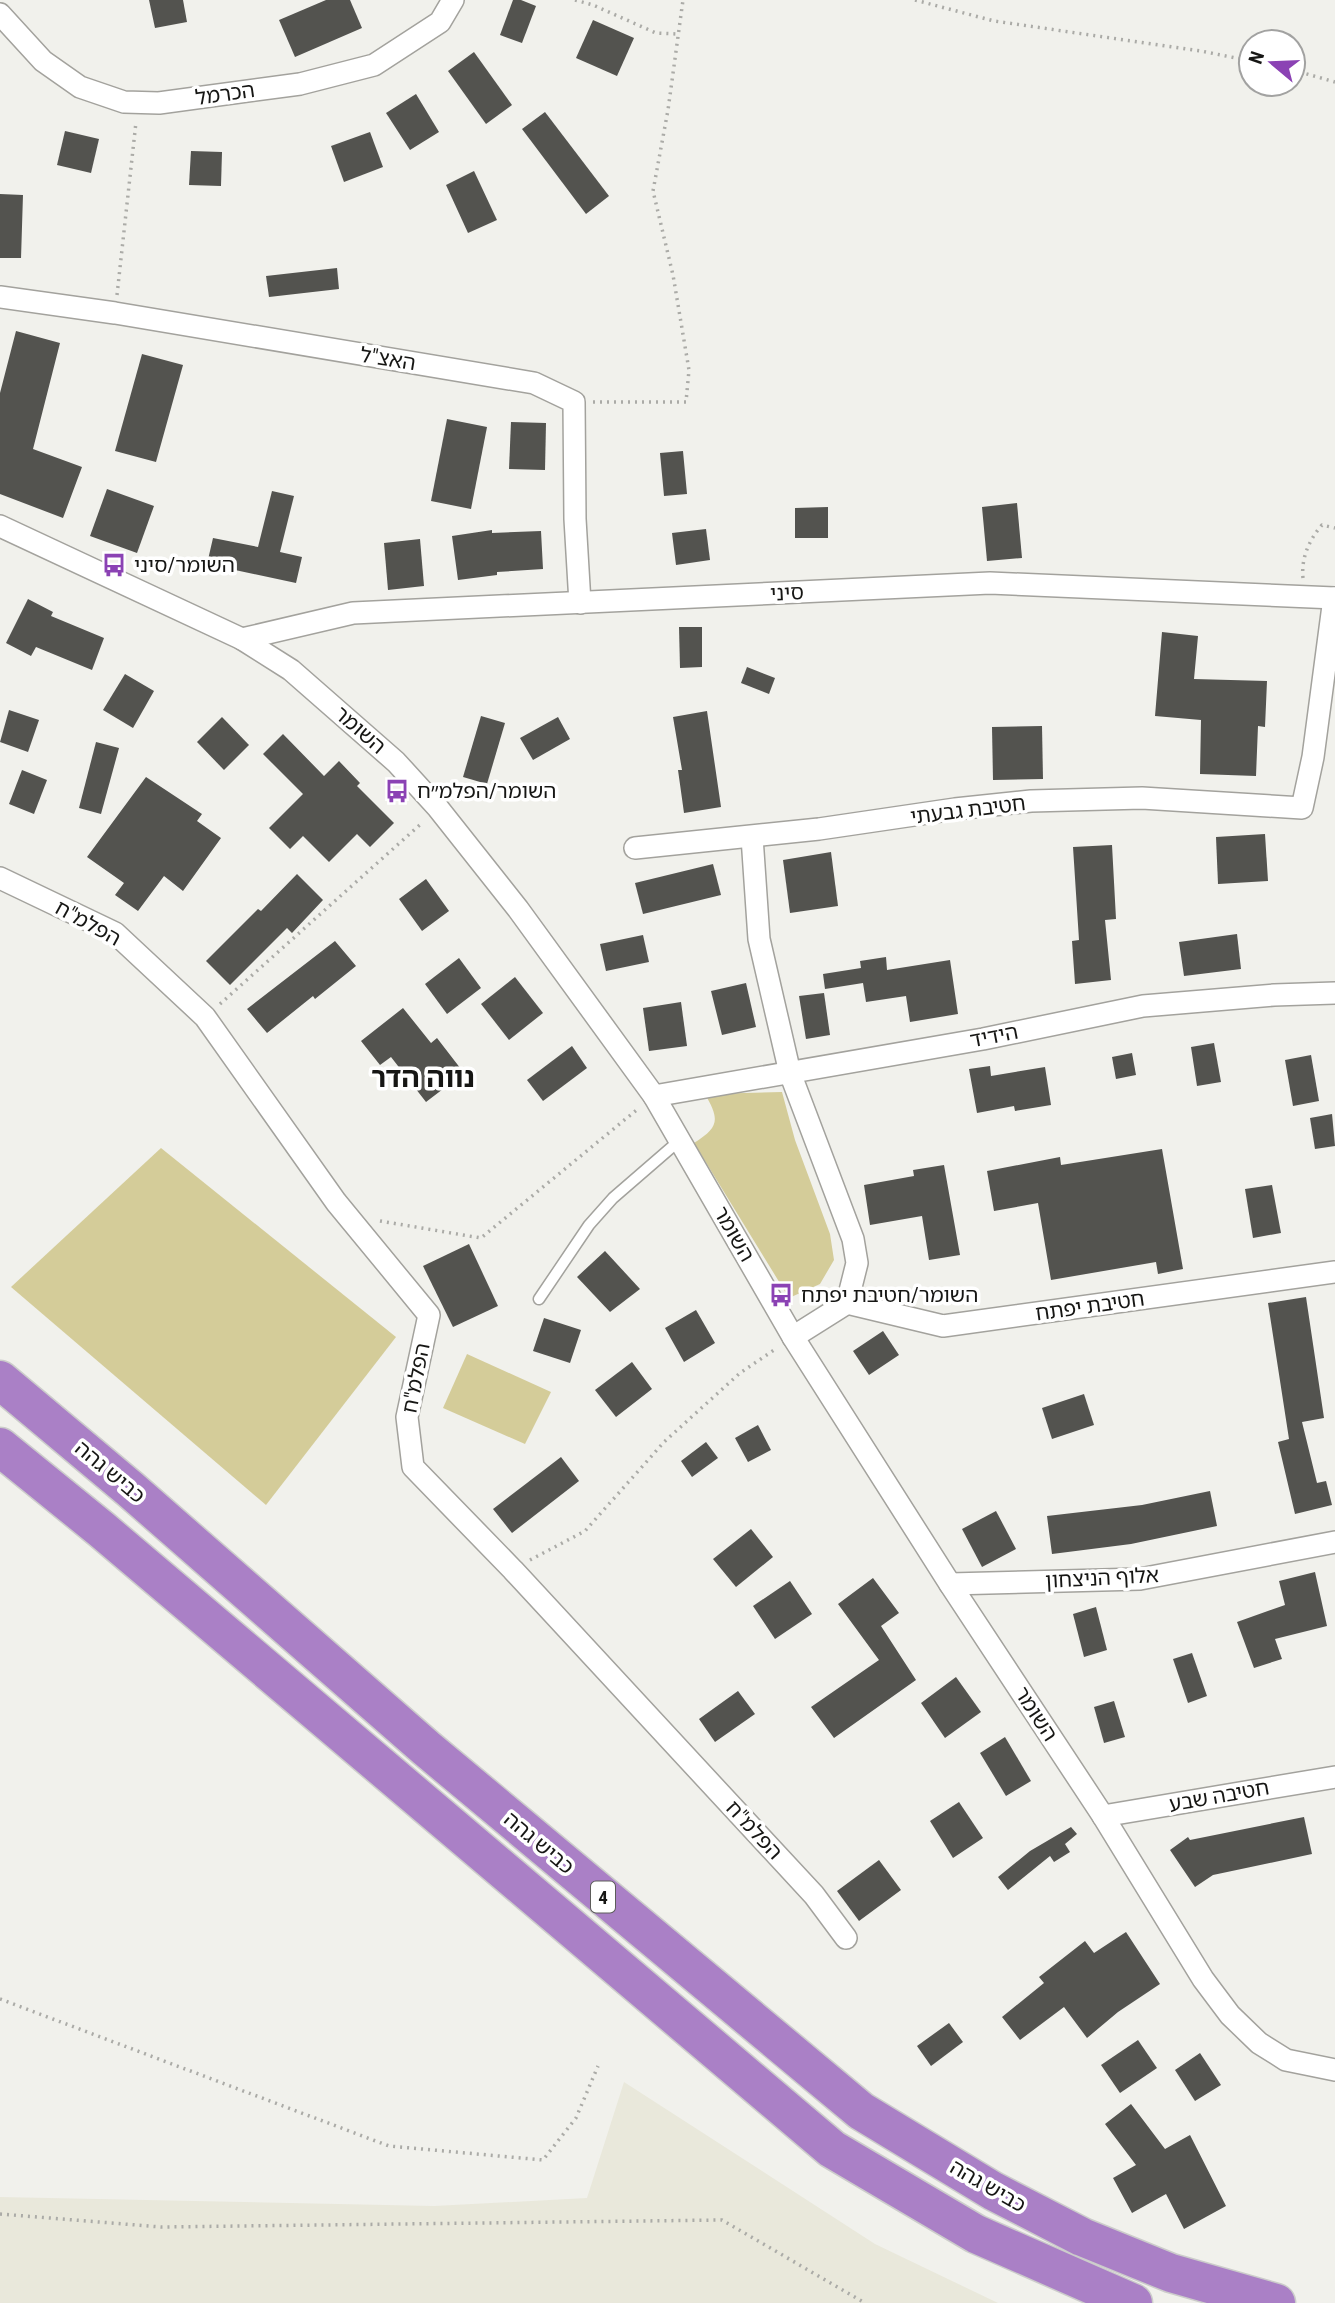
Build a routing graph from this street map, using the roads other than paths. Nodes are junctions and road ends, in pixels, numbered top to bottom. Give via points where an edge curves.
1 (453, 0) edge
2 (0, 14) edge
3 (0, 298) edge
4 (0, 526) edge
5 (1334, 598) edge
6 (580, 603) junction
7 (242, 639) junction
8 (752, 837) junction
9 (635, 848) dead end
10 (0, 878) edge
11 (1335, 993) edge
12 (790, 1073) junction
13 (654, 1096) junction
14 (680, 1140) junction
15 (1335, 1272) edge
16 (539, 1299) dead end
17 (847, 1303) junction
18 (793, 1337) junction
19 (0, 1380) edge
20 (0, 1447) edge
21 (1335, 1542) edge
22 (950, 1584) junction
23 (1335, 1777) edge
24 (1103, 1816) junction
25 (846, 1938) dead end
26 (1334, 2070) edge
27 (1133, 2303) edge
28 (1276, 2303) edge

1 - 2 street, הכרמל via 440,22 374,65 300,83 159,103 124,103 80,87 43,61
3 - 6 street, האצ"ל via 534,383 574,402
4 - 7 street, השומר
5 - 6 street, סיני via 990,583
5 - 8 street, חטיבת גבעתי via 1302,808 1142,798 1031,801
6 - 7 street, סיני via 353,613
7 - 13 street, השומר via 291,670 396,762 438,808
8 - 9 street, חטיבת גבעתי
8 - 12 street via 759,939
10 - 25 street, הפלמ"ח via 116,933 205,1017 336,1202 429,1315 407,1417 413,1467 814,1895
11 - 12 street, הידיד via 1143,1006
12 - 13 street, הידיד
12 - 17 street via 853,1239 857,1263
13 - 14 street, השומר
14 - 16 lane via 589,1225
14 - 18 street, השומר
15 - 17 street, חטיבת יפתח via 943,1326
17 - 18 street
18 - 22 street, השומר
19 - 28 highway, כביש גהה / 4 via 436,1757 861,2111 993,2192 1082,2237 1171,2273
20 - 27 highway, כביש גהה / 4 via 832,2149 976,2234
21 - 22 street, אלוף הניצחון via 1140,1579
22 - 24 street, השומר
23 - 24 street, חטיבה שבע
24 - 26 street, השומר via 1230,2015 1259,2043 1286,2060

